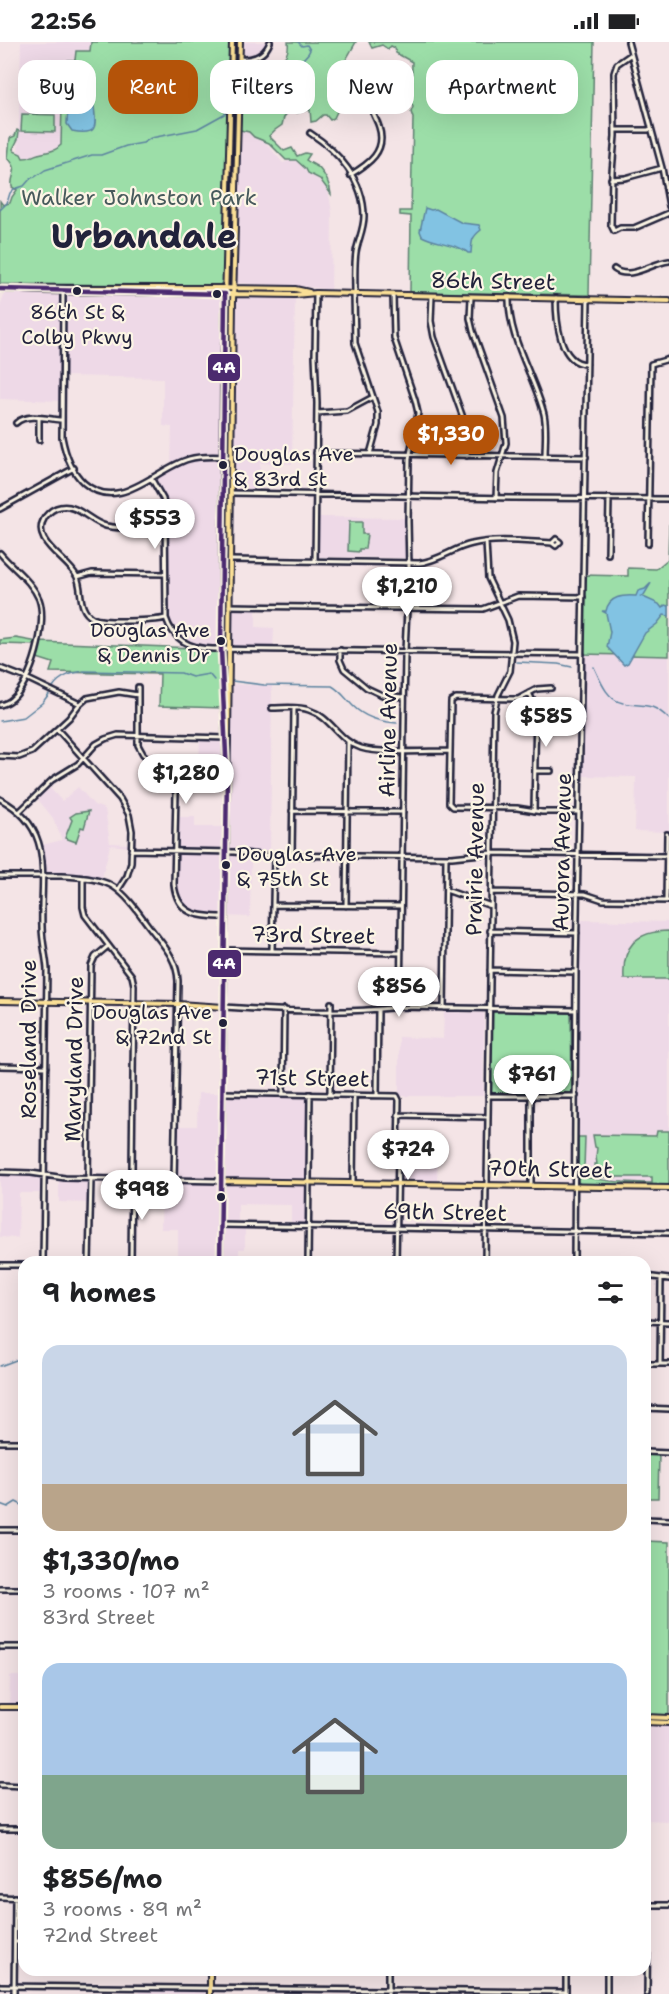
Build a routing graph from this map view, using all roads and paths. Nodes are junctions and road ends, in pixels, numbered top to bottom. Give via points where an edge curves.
1 (232, 42) edge
2 (240, 42) edge
3 (270, 42) edge
4 (628, 42) edge
5 (630, 55) junction
6 (240, 59) junction
7 (373, 114) edge
8 (651, 129) junction
9 (615, 130) junction
10 (310, 133) dead end
11 (662, 168) junction
12 (350, 175) junction
13 (612, 179) junction
14 (669, 206) edge
15 (669, 213) edge
16 (669, 261) edge
17 (614, 269) dead end
18 (225, 288) junction
19 (233, 288) junction
20 (0, 289) edge
21 (6, 289) junction
22 (63, 292) junction
23 (316, 293) junction
24 (225, 294) junction
25 (233, 294) junction
26 (354, 294) junction
27 (393, 295) junction
28 (432, 296) junction
29 (471, 297) junction
30 (509, 297) junction
31 (556, 298) junction
32 (588, 299) junction
33 (669, 301) edge
34 (669, 359) edge
35 (587, 364) junction
36 (223, 377) junction
37 (231, 397) junction
38 (373, 397) junction
39 (317, 413) junction
40 (39, 418) junction
41 (61, 420) junction
42 (16, 423) dead end
43 (39, 440) dead end
44 (316, 453) junction
45 (370, 454) junction
46 (409, 455) junction
47 (468, 456) junction
48 (503, 456) junction
49 (223, 457) junction
50 (231, 457) junction
51 (545, 457) junction
52 (586, 458) junction
53 (74, 468) junction
54 (151, 478) junction
55 (231, 493) junction
56 (316, 495) junction
57 (408, 496) junction
58 (496, 498) junction
59 (585, 498) junction
60 (609, 498) junction
61 (669, 498) edge
62 (649, 499) junction
63 (0, 508) edge
64 (165, 528) junction
65 (486, 542) junction
66 (552, 543) dead end
67 (648, 544) dead end
68 (0, 553) edge
69 (608, 554) dead end
70 (230, 560) junction
71 (315, 561) junction
72 (409, 563) junction
73 (165, 574) junction
74 (77, 577) junction
75 (583, 597) junction
76 (500, 603) junction
77 (229, 606) junction
78 (408, 607) junction
79 (166, 618) junction
80 (221, 649) junction
81 (229, 649) junction
82 (340, 650) junction
83 (405, 651) junction
84 (512, 653) junction
85 (582, 654) junction
86 (0, 668) edge
87 (26, 678) junction
88 (138, 687) dead end
89 (551, 688) dead end
90 (529, 693) junction
91 (138, 695) junction
92 (405, 697) junction
93 (497, 698) junction
94 (80, 704) junction
95 (0, 705) edge
96 (272, 708) dead end
97 (294, 708) junction
98 (57, 729) junction
99 (536, 729) junction
100 (551, 729) dead end
101 (137, 735) junction
102 (226, 738) junction
103 (348, 741) junction
104 (404, 751) junction
105 (449, 751) junction
106 (0, 756) edge
107 (83, 758) junction
108 (535, 771) junction
109 (551, 771) dead end
110 (0, 799) edge
111 (492, 807) junction
112 (292, 811) junction
113 (534, 811) junction
114 (20, 812) junction
115 (347, 812) junction
116 (403, 812) junction
117 (579, 812) junction
118 (667, 834) dead end
119 (131, 850) junction
120 (175, 850) junction
121 (226, 852) junction
122 (491, 853) junction
123 (578, 854) junction
124 (274, 855) junction
125 (292, 855) junction
126 (346, 856) junction
127 (402, 856) junction
128 (668, 856) edge
129 (446, 857) junction
130 (0, 876) edge
131 (42, 877) junction
132 (83, 878) junction
133 (118, 890) junction
134 (446, 890) junction
135 (491, 892) junction
136 (578, 894) junction
137 (668, 901) edge
138 (273, 904) junction
139 (346, 906) junction
140 (401, 906) junction
141 (491, 906) junction
142 (225, 917) junction
143 (490, 931) junction
144 (577, 933) junction
145 (108, 946) junction
146 (224, 950) junction
147 (272, 951) junction
148 (400, 953) junction
149 (490, 970) junction
150 (576, 972) junction
151 (0, 1001) edge
152 (47, 1001) junction
153 (91, 1002) junction
154 (134, 1003) junction
155 (331, 1003) dead end
156 (178, 1004) junction
157 (224, 1007) junction
158 (400, 1007) junction
159 (444, 1008) junction
160 (284, 1009) junction
161 (489, 1009) junction
162 (331, 1010) junction
163 (378, 1010) junction
164 (576, 1010) junction
165 (0, 1066) edge
166 (46, 1067) junction
167 (222, 1093) junction
168 (284, 1094) junction
169 (310, 1094) junction
170 (330, 1094) junction
171 (354, 1095) junction
172 (377, 1095) junction
173 (488, 1096) junction
174 (531, 1096) junction
175 (576, 1096) junction
176 (398, 1115) junction
177 (488, 1117) junction
178 (0, 1172) edge
179 (44, 1175) junction
180 (89, 1179) junction
181 (132, 1180) junction
182 (174, 1180) junction
183 (221, 1181) junction
184 (309, 1183) junction
185 (353, 1183) junction
186 (397, 1184) junction
187 (486, 1185) junction
188 (531, 1185) junction
189 (575, 1186) junction
190 (669, 1188) edge
191 (220, 1225) junction
192 (309, 1227) junction
193 (397, 1228) junction
194 (485, 1229) junction
195 (575, 1231) junction
196 (669, 1233) edge
197 (43, 1256) edge
198 (89, 1256) edge
199 (131, 1256) edge
200 (220, 1256) edge
201 (308, 1256) edge
202 (396, 1256) edge
203 (485, 1256) edge
204 (574, 1256) edge
205 (0, 1265) edge
206 (18, 1265) edge
207 (651, 1277) edge
208 (661, 1279) junction
209 (669, 1279) edge
210 (651, 1321) edge
211 (660, 1322) junction
212 (669, 1322) edge
213 (651, 1364) edge
214 (660, 1364) junction
215 (669, 1364) edge
216 (651, 1408) edge
217 (669, 1408) edge
218 (0, 1442) edge
219 (18, 1442) edge
220 (651, 1452) edge
221 (669, 1453) edge
222 (651, 1519) edge
223 (669, 1520) edge
224 (0, 1530) edge
225 (18, 1530) edge
226 (0, 1589) edge
227 (18, 1589) edge
228 (0, 1647) edge
229 (18, 1647) edge
230 (0, 1707) edge
231 (18, 1707) edge
232 (651, 1717) edge
233 (669, 1718) edge
234 (651, 1722) edge
235 (669, 1724) edge
236 (0, 1785) edge
237 (18, 1786) edge
238 (0, 1829) edge
239 (18, 1829) edge
240 (0, 1897) edge
241 (15, 1898) joint
242 (651, 1905) edge
243 (669, 1905) edge
244 (15, 1942) joint
245 (210, 1976) edge
246 (388, 1976) edge
247 (566, 1976) edge
248 (607, 1976) edge
249 (647, 1976) edge
250 (0, 1986) edge
251 (14, 1986) junction
252 (210, 1987) junction
253 (388, 1992) edge
254 (566, 1993) edge
255 (14, 1994) edge
256 (210, 1994) edge
257 (607, 1994) edge
258 (647, 1994) edge

1 - 18 main road
2 - 6 main road
3 - 6 street via 256,57
4 - 5 street
5 - 8 street
5 - 9 street via 617,64 614,73
6 - 19 main road
7 - 12 street via 380,130 380,148 373,160
8 - 9 street
8 - 11 street
9 - 13 street
10 - 12 street via 332,149
11 - 13 street
11 - 14 street
12 - 26 street via 361,196 364,214
13 - 15 street via 614,231 639,226
16 - 17 street via 633,273
18 - 19 main road, 86th Street
18 - 21 main road, 86th Street
18 - 24 main road
19 - 23 main road, 86th Street
19 - 25 main road
20 - 21 main road, 86th Street
21 - 22 main road, 86th Street
22 - 24 main road, 86th Street
22 - 41 street
23 - 25 main road, 86th Street
23 - 26 main road, 86th Street
23 - 39 street
24 - 25 main road, 86th Street
24 - 36 main road
25 - 37 main road
26 - 27 main road, 86th Street
26 - 38 street via 355,343
27 - 28 main road, 86th Street
27 - 46 street, Airline Avenue via 394,338 418,413
28 - 29 main road, 86th Street
28 - 47 street via 434,337 466,426
29 - 30 main road, 86th Street
29 - 48 street via 473,331 505,424
30 - 31 main road, 86th Street
30 - 51 street via 513,330 544,416
31 - 32 main road, 86th Street
31 - 35 street via 556,322 566,352 576,363
32 - 33 main road, 86th Street
32 - 35 street, Aurora Avenue
34 - 62 street via 651,364
35 - 52 street, Aurora Avenue
36 - 37 main road via 230,380
36 - 49 main road
37 - 50 main road
38 - 39 street via 347,411
38 - 45 street via 378,420
39 - 44 street
40 - 41 street
40 - 42 street
40 - 43 street
41 - 53 street via 63,445
44 - 45 street
44 - 56 street
45 - 46 street
46 - 47 street
46 - 57 street, Airline Avenue
47 - 48 street
48 - 51 street
48 - 58 street via 497,472
49 - 50 street
49 - 54 street via 192,458
49 - 80 main road
50 - 55 main road
51 - 52 street
52 - 59 street, Aurora Avenue
53 - 54 street via 89,486 109,494 126,491
53 - 63 street
54 - 64 street via 164,504
55 - 56 street
55 - 70 main road
56 - 57 street
56 - 71 street
57 - 58 street
57 - 72 street, Airline Avenue
58 - 59 street
59 - 60 street
59 - 75 street, Aurora Avenue
60 - 62 street
60 - 69 street
61 - 62 street
62 - 67 street
64 - 73 street
64 - 74 street via 107,526 68,506 52,510 44,519 44,539
65 - 66 street
65 - 72 street via 465,546 432,561
65 - 76 street, Prairie Avenue via 488,578
68 - 87 street via 34,590 41,606 41,629
70 - 71 street
70 - 77 main road
71 - 72 street
72 - 78 street, Airline Avenue
73 - 74 street via 92,573
73 - 79 street
74 - 79 street via 84,611 93,618
75 - 76 street via 522,596
75 - 85 street, Aurora Avenue
76 - 78 street via 483,609
76 - 84 street, Prairie Avenue via 511,627
77 - 78 street
77 - 81 main road
78 - 83 street, Airline Avenue
79 - 80 street via 173,633 185,643
80 - 81 street
80 - 102 main road
81 - 82 street
81 - 102 main road
82 - 83 street
82 - 92 street via 344,669 367,688 382,695
83 - 84 street
83 - 92 street, Airline Avenue
84 - 85 street
84 - 93 street, Prairie Avenue via 509,672
85 - 117 street, Aurora Avenue
86 - 87 street
87 - 94 street
87 - 95 street via 12,699
88 - 91 street
89 - 90 street via 537,688
90 - 93 street via 518,699
90 - 99 street via 536,707
91 - 94 street via 110,693 87,698
91 - 101 street
92 - 104 street, Airline Avenue
93 - 105 street via 452,700
93 - 111 street, Prairie Avenue
94 - 98 street
96 - 97 street
97 - 103 street via 321,716
97 - 112 street
98 - 106 street via 26,755
98 - 107 street
99 - 100 street
99 - 108 street
101 - 102 street
101 - 107 street via 105,739
101 - 120 street via 143,754 176,790
102 - 121 main road
103 - 104 street via 365,749
103 - 115 street
104 - 105 street
104 - 116 street, Airline Avenue
105 - 111 street via 450,805
107 - 114 street via 52,780
107 - 119 street via 127,810
108 - 109 street
108 - 113 street
110 - 114 street, Roseland Drive
111 - 113 street
111 - 122 street, Prairie Avenue
112 - 115 street
112 - 125 street
113 - 117 street
114 - 131 street, Roseland Drive via 39,841
115 - 116 street
115 - 126 street
116 - 127 street, Airline Avenue
117 - 123 street, Aurora Avenue
118 - 128 street
119 - 120 street
119 - 133 street via 129,872
120 - 121 street
120 - 142 street via 175,891 180,903 196,915
121 - 124 street
121 - 142 main road
122 - 123 street
122 - 129 street
122 - 135 street, Prairie Avenue
123 - 128 street
123 - 136 street, Aurora Avenue
124 - 125 street
124 - 138 street
125 - 126 street
126 - 127 street
126 - 139 street
127 - 129 street
127 - 140 street, Airline Avenue
128 - 137 street
129 - 134 street
130 - 131 street
131 - 132 street
131 - 152 street, Roseland Drive
132 - 133 street via 103,881
132 - 145 street via 84,913
133 - 156 street via 171,955 178,972
134 - 141 street
134 - 159 street
135 - 136 street
135 - 141 street, Prairie Avenue
136 - 137 street via 603,900
136 - 144 street, Aurora Avenue
138 - 139 street
138 - 147 street
139 - 140 street
140 - 148 street, Airline Avenue
141 - 143 street, Prairie Avenue
142 - 146 main road
143 - 144 street
143 - 149 street, Prairie Avenue
144 - 150 street, Aurora Avenue
145 - 153 street, Maryland Drive via 92,963
145 - 154 street via 132,976
146 - 147 street, 73rd Street
146 - 157 main road
147 - 148 street, 73rd Street
148 - 158 street, Airline Avenue
149 - 150 street
149 - 161 street, Prairie Avenue
150 - 164 street, Aurora Avenue
151 - 152 main road
152 - 153 main road
152 - 166 street, Roseland Drive
153 - 154 main road
153 - 180 street, Maryland Drive
154 - 156 main road
154 - 181 street
155 - 162 street
156 - 157 main road
156 - 182 street
157 - 160 street
157 - 167 main road
158 - 159 street
158 - 163 street
159 - 161 street
160 - 162 street
160 - 168 street
161 - 164 street
161 - 173 street, Prairie Avenue
162 - 163 street
162 - 170 street
163 - 172 street
164 - 175 street, Aurora Avenue
165 - 166 street
166 - 179 street, Roseland Drive
167 - 168 street, 71st Street
167 - 183 main road
168 - 169 street, 71st Street
169 - 170 street, 71st Street
169 - 184 street
170 - 171 street, 71st Street
171 - 172 street, 71st Street
171 - 185 street
172 - 176 street, 71st Street via 395,1095 399,1100
173 - 174 street
173 - 177 street, Prairie Avenue
174 - 175 street
174 - 188 street
175 - 189 street, Aurora Avenue
176 - 177 street
176 - 186 street
177 - 187 street, Prairie Avenue
178 - 179 street, 70th Street
179 - 180 street, 70th Street
179 - 197 street, Roseland Drive
180 - 181 street, 70th Street
180 - 198 street, Maryland Drive
181 - 182 street, 70th Street
181 - 199 street
182 - 183 street, 70th Street
183 - 184 main road, 70th Street
183 - 191 main road
184 - 185 main road, 70th Street
184 - 192 street
185 - 186 main road, 70th Street
186 - 187 main road, 70th Street
186 - 193 street
187 - 188 main road, 70th Street
187 - 194 street, Prairie Avenue
188 - 189 main road, 70th Street
189 - 190 main road, 70th Street
189 - 195 street, Aurora Avenue
191 - 192 street, 69th Street
191 - 200 main road
192 - 193 street, 69th Street
192 - 201 street
193 - 194 street, 69th Street
193 - 202 street
194 - 195 street, 69th Street
194 - 203 street, Prairie Avenue
195 - 196 street, 69th Street
195 - 204 street, Aurora Avenue
205 - 206 street
207 - 208 street
208 - 209 street
208 - 211 street
210 - 211 street
211 - 212 street
211 - 214 street
213 - 214 street
214 - 215 street
216 - 217 street
218 - 219 street
220 - 221 street
222 - 223 street
224 - 225 street
226 - 227 street
228 - 229 street
230 - 231 main road
232 - 233 main road
234 - 235 main road
236 - 237 street
238 - 239 street
240 - 241 street
241 - 244 street
242 - 243 street
244 - 251 street
245 - 252 main road
246 - 253 street
247 - 254 street
248 - 257 street
249 - 258 street
250 - 251 street
251 - 252 street
251 - 255 street
252 - 253 street
252 - 256 main road
253 - 254 street

